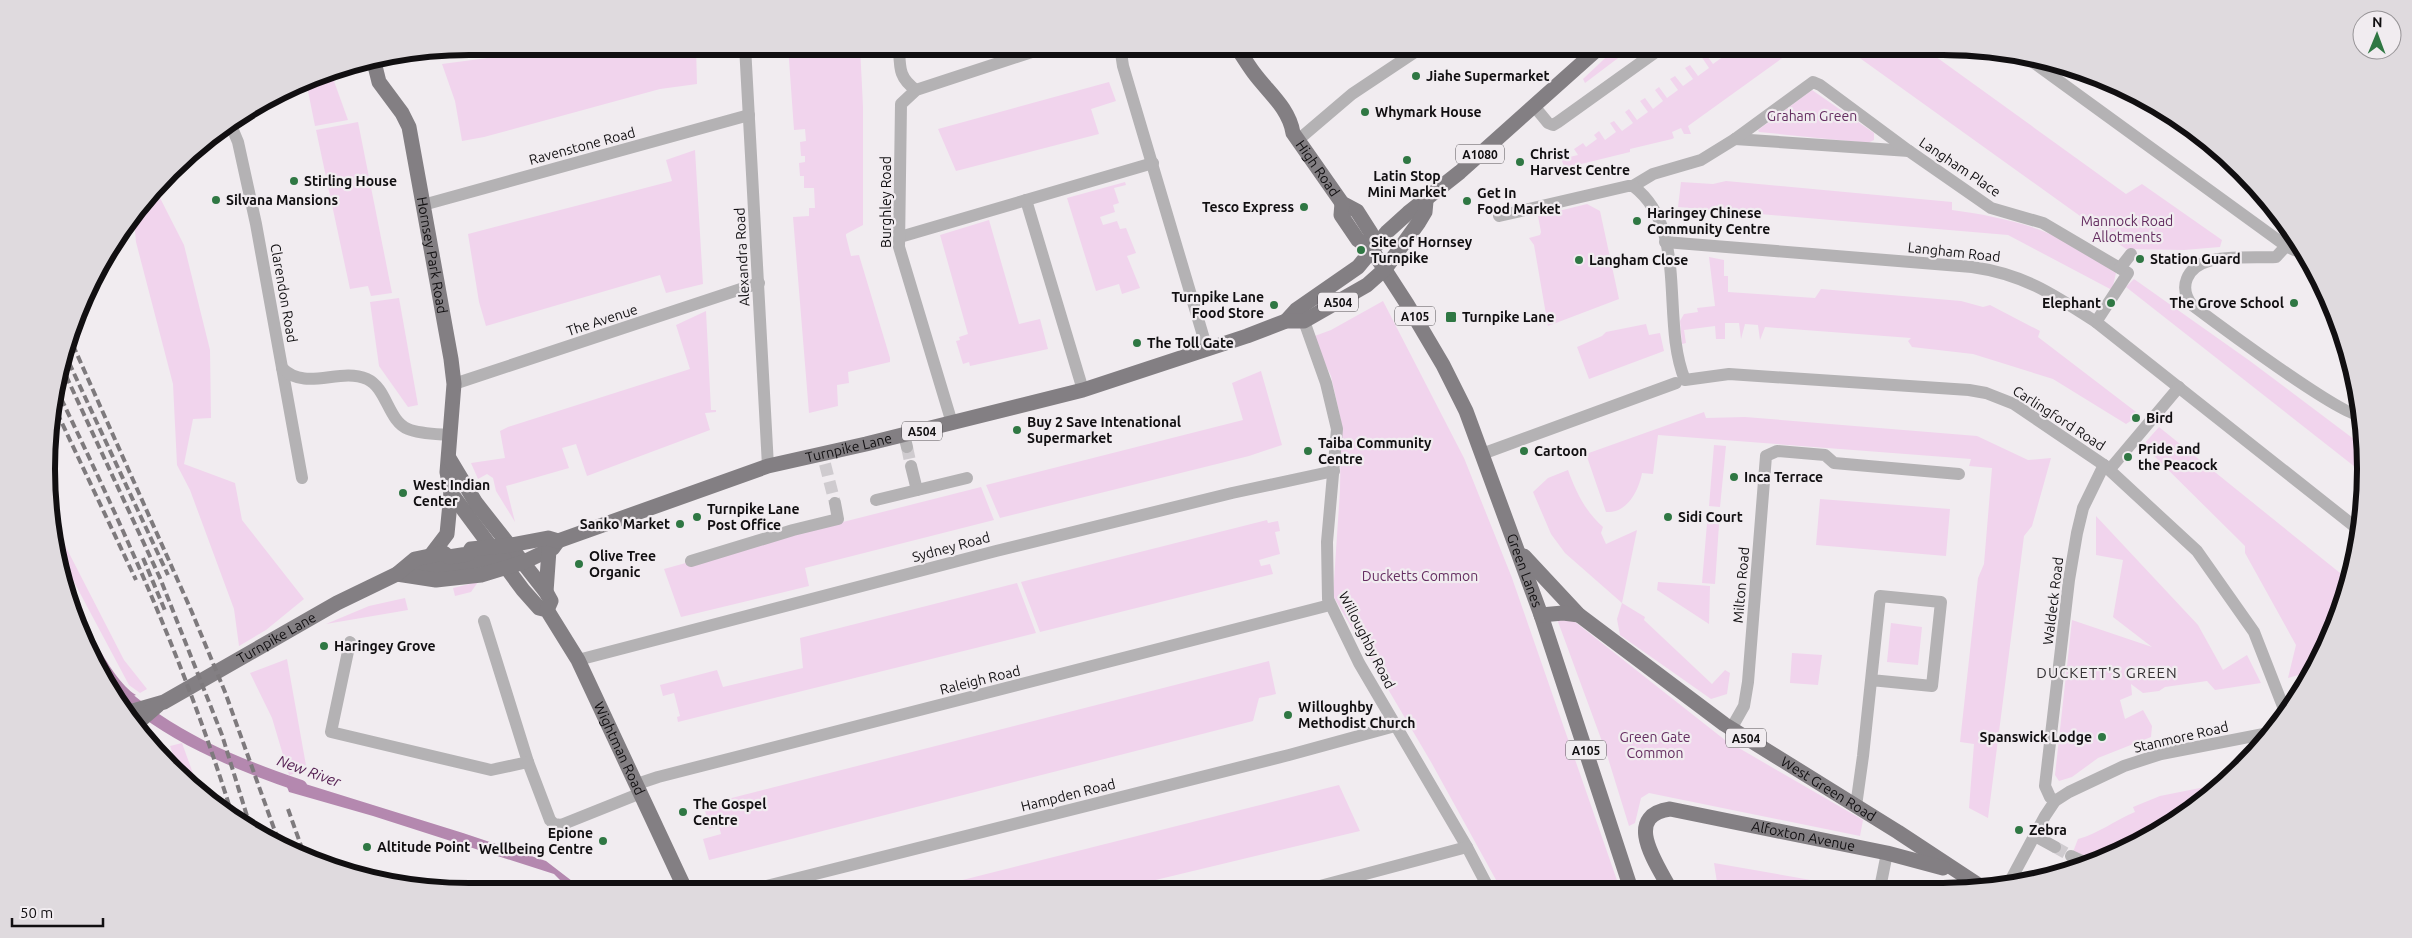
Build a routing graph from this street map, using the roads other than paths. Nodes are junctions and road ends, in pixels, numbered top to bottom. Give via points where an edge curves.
1 (745, 55) edge
2 (900, 55) edge
3 (1023, 55) edge
4 (1118, 55) edge
5 (1121, 55) edge
6 (1242, 55) edge
7 (1410, 55) edge
8 (1591, 55) edge
9 (1651, 55) edge
10 (375, 66) edge
11 (1123, 66) junction
12 (2039, 66) edge
13 (916, 90) junction
14 (1534, 106) junction
15 (748, 114) junction
16 (233, 130) edge
17 (1296, 136) junction
18 (1735, 140) junction
19 (1909, 151) junction
20 (1152, 163) junction
21 (1633, 186) junction
22 (1026, 200) junction
23 (1426, 201) junction
24 (423, 205) junction
25 (1499, 216) dead end
26 (900, 237) junction
27 (1666, 242) junction
28 (2286, 246) junction
29 (1372, 250) junction
30 (2294, 250) edge
31 (2131, 254) dead end
32 (2120, 268) junction
33 (1385, 269) junction
34 (759, 284) junction
35 (1286, 321) junction
36 (1304, 322) junction
37 (2096, 322) junction
38 (1207, 349) junction
39 (282, 368) junction
40 (1680, 382) junction
41 (454, 384) junction
42 (2180, 387) junction
43 (1082, 390) junction
44 (2353, 414) edge
45 (952, 423) junction
46 (450, 435) junction
47 (1482, 454) junction
48 (449, 458) junction
49 (768, 466) junction
50 (911, 466) tunnel mouth
51 (2107, 467) junction
52 (1334, 470) junction
53 (1959, 474) dead end
54 (302, 478) dead end
55 (967, 478) dead end
56 (917, 490) junction
57 (451, 493) junction
58 (876, 500) dead end
59 (834, 503) tunnel mouth
60 (2353, 525) edge
61 (1513, 538) junction
62 (511, 545) junction
63 (553, 546) junction
64 (431, 555) junction
65 (498, 558) junction
66 (691, 561) dead end
67 (524, 562) junction
68 (411, 564) junction
69 (397, 574) junction
70 (546, 592) junction
71 (1330, 606) junction
72 (547, 610) junction
73 (1541, 615) junction
74 (1579, 616) junction
75 (484, 621) dead end
76 (350, 642) dead end
77 (578, 660) junction
78 (1872, 680) junction
79 (2283, 705) edge
80 (137, 716) edge
81 (1395, 726) junction
82 (1731, 729) junction
83 (2260, 735) edge
84 (528, 762) junction
85 (639, 788) junction
86 (2055, 801) junction
87 (1856, 806) junction
88 (1898, 832) junction
89 (2035, 836) junction
90 (1466, 847) junction
91 (2055, 847) tunnel mouth
92 (1887, 853) junction
93 (2071, 856) tunnel mouth
94 (2079, 860) edge
95 (1956, 871) junction
96 (2013, 877) edge
97 (1973, 882) edge
98 (682, 883) edge
99 (779, 883) edge
100 (1330, 883) edge
101 (1486, 883) edge
102 (1629, 883) edge
103 (1667, 883) edge
104 (1881, 883) edge

1 - 15 street, Alexandra Road
2 - 13 street via 905,82
3 - 13 street
4 - 11 street
5 - 11 street
6 - 17 main road, High Road / A105 via 1292,121
7 - 17 street
8 - 14 main road, A1080
9 - 14 street via 1558,122 1548,123
10 - 24 main road, Hornsey Park Road via 379,82 402,112 408,127
11 - 20 street
12 - 28 street
13 - 26 street, Burghley Road via 902,104
14 - 23 main road, A1080
15 - 24 street, Ravenstone Road
15 - 34 street, Alexandra Road
16 - 39 street, Clarendon Road via 256,224
17 - 29 main road, High Road / A105 via 1342,203 1341,214 1358,240
18 - 19 street
18 - 19 street, Langham Place via 1813,82
18 - 21 street via 1701,160 1653,174
19 - 32 street, Langham Place via 1991,208 2043,223
20 - 22 street
20 - 38 street
21 - 25 street
21 - 27 street via 1654,207
22 - 26 street
22 - 43 street
23 - 29 main road, A1080 via 1408,213
23 - 33 main road, A1080 via 1425,212 1419,222
24 - 41 main road, Hornsey Park Road
26 - 45 street, Burghley Road via 899,247
27 - 37 street, Langham Road via 1994,270 2014,275 2051,293
27 - 40 street
28 - 30 street
28 - 44 street via 2276,256 2209,260 2190,274 2184,293 2192,305
29 - 33 main road, High Road / A105
29 - 35 main road, Turnpike Lane / A504 via 1348,274 1296,310
31 - 32 street
32 - 37 street via 2128,273
33 - 36 main road, A504 via 1361,289
33 - 47 main road, Green Lanes / A105 via 1450,377
34 - 41 street, The Avenue
34 - 49 street, Alexandra Road
35 - 36 main road, Turnpike Lane / A504
35 - 38 main road, Turnpike Lane / A504
36 - 52 street, Willoughby Road via 1336,422
37 - 42 street, Langham Road
38 - 43 main road, Turnpike Lane / A504
39 - 46 street via 290,376 300,379 348,376 366,379 377,388 408,429
39 - 54 street, Clarendon Road
40 - 47 street, Carlingford Road
40 - 51 street, Carlingford Road via 1729,374 1986,393 2026,412
41 - 46 main road, Hornsey Park Road
42 - 51 street, Waldeck Road
42 - 60 street, Langham Road
43 - 45 main road, Turnpike Lane / A504
45 - 49 main road, Turnpike Lane / A504 via 905,441 823,459
46 - 48 main road, Hornsey Park Road
47 - 61 main road, Green Lanes / A105
48 - 57 main road, Hornsey Park Road via 447,472
48 - 62 main road via 476,503
49 - 63 main road, Turnpike Lane / A504
50 - 56 street
51 - 79 street, Carlingford Road via 2197,551 2254,632
51 - 86 street, Waldeck Road via 2083,508 2069,580 2045,786
52 - 71 street, Willoughby Road via 1327,542
52 - 77 street, Sydney Road via 996,551
53 - 82 street, Milton Road via 1834,463 1825,455 1777,451 1766,456 1748,682 1744,706
55 - 56 street
56 - 58 street
57 - 64 main road via 446,534
57 - 65 main road, Hornsey Park Road
59 - 66 street via 838,519
61 - 73 main road, Green Lanes / A105
61 - 74 main road, West Green Road / A504 via 1526,560
62 - 63 main road, Turnpike Lane / A504 via 548,538
62 - 65 main road, Turnpike Lane / A504
62 - 67 main road
63 - 67 main road, Turnpike Lane / A504
63 - 70 main road
64 - 65 main road, Turnpike Lane / A504 via 444,553 449,557 468,554 471,549
64 - 68 main road, Turnpike Lane / A504 via 415,559
65 - 67 main road, Turnpike Lane / A504
65 - 68 main road via 434,568
65 - 69 main road, Turnpike Lane / A504 via 490,574 436,580
65 - 72 main road, Wightman Road via 539,608
67 - 70 main road
68 - 69 main road, Turnpike Lane / A504
69 - 80 main road, Turnpike Lane via 352,595
70 - 72 main road, Wightman Road via 551,601
71 - 81 street, Willoughby Road via 1358,663
71 - 85 street, Raleigh Road via 658,777
72 - 77 main road, Wightman Road
73 - 74 main road via 1563,613
73 - 102 main road, Green Lanes / A105
74 - 82 main road, West Green Road / A504
75 - 84 street
76 - 84 street via 331,732 491,770
77 - 85 main road, Wightman Road
78 - 78 street via 1880,596 1941,602 1932,686
78 - 87 street
81 - 90 street, Willoughby Road
81 - 99 street, Hampden Road
82 - 87 main road, West Green Road / A504
83 - 86 street, Stanmore Road via 2161,754 2096,778
84 - 85 street, Raleigh Road via 554,824 561,824
85 - 98 main road, Wightman Road
86 - 89 street
87 - 88 main road, West Green Road / A504
88 - 92 main road via 1901,844
88 - 95 main road, West Green Road / A504
89 - 91 street
89 - 96 street
90 - 100 street
90 - 101 street, Willoughby Road
92 - 95 main road, Alfoxton Avenue / A504
92 - 103 main road, Alfoxton Avenue / A504 via 1670,809 1660,810 1647,821 1645,838
92 - 104 street
93 - 94 street
95 - 97 main road, West Green Road / A504

